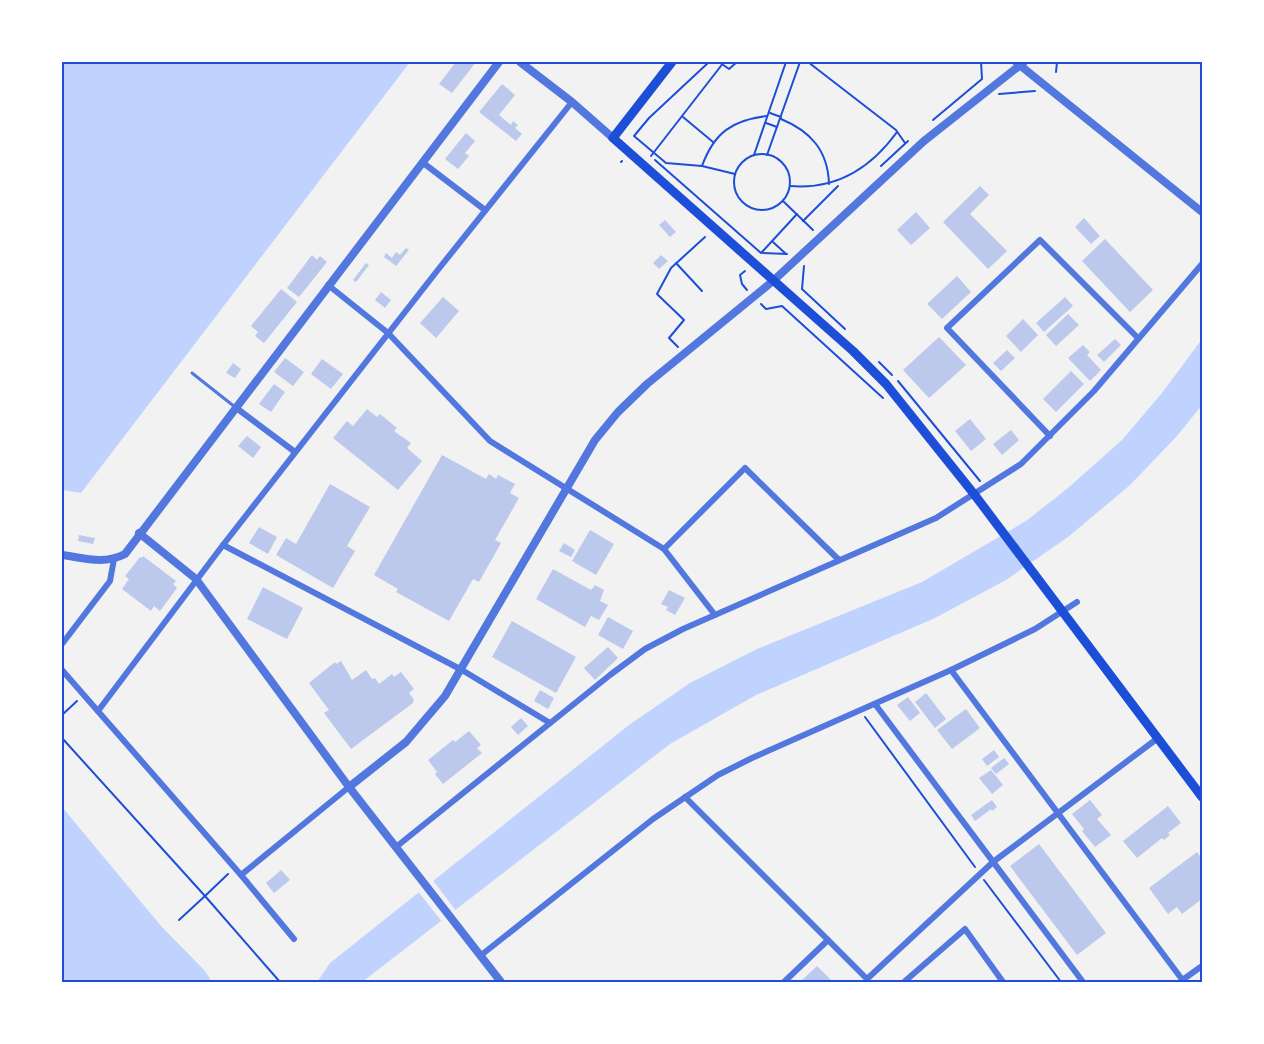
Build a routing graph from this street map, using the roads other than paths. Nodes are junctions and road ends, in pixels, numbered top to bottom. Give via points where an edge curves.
1 (499, 62) edge
2 (520, 62) edge
3 (672, 62) edge
4 (1020, 63) edge
5 (572, 102) junction
6 (613, 138) junction
7 (423, 162) junction
8 (485, 210) junction
9 (1203, 212) edge
10 (1203, 264) edge
11 (773, 281) junction
12 (328, 285) junction
13 (388, 333) junction
14 (1138, 339) junction
15 (192, 373) dead end
16 (235, 407) junction
17 (1050, 436) junction
18 (295, 452) junction
19 (567, 488) junction
20 (974, 494) junction
21 (139, 533) junction
22 (223, 545) junction
23 (664, 549) junction
24 (62, 555) edge
25 (114, 560) junction
26 (839, 560) junction
27 (196, 579) junction
28 (1077, 602) dead end
29 (1063, 611) junction
30 (715, 615) junction
31 (62, 644) edge
32 (62, 670) edge
33 (462, 670) junction
34 (951, 670) junction
35 (875, 704) junction
36 (98, 711) junction
37 (550, 723) junction
38 (1158, 738) junction
39 (350, 787) junction
40 (685, 797) junction
41 (1203, 797) edge
42 (1059, 814) junction
43 (396, 847) junction
44 (993, 862) junction
45 (235, 868) junction
46 (229, 873) road end
47 (241, 875) junction
48 (294, 939) dead end
49 (828, 940) junction
50 (480, 956) junction
51 (1203, 966) edge
52 (865, 981) edge
53 (501, 982) edge
54 (784, 982) edge
55 (904, 982) edge
56 (1003, 982) edge
57 (1083, 982) edge
58 (1182, 982) edge

1 - 7 street
2 - 5 street
3 - 6 main road
4 - 9 street
4 - 11 street via 924,141
5 - 6 street
5 - 8 street
6 - 11 main road
7 - 8 street
7 - 12 street
8 - 13 street
10 - 14 street
11 - 19 street via 646,384 618,412 595,440
11 - 20 main road via 886,384
12 - 13 street
12 - 16 street
13 - 18 street
13 - 19 street via 490,441
14 - 17 street
14 - 17 street via 1041,240 947,328
15 - 16 lane
16 - 18 street
16 - 21 street
17 - 20 street via 1021,464
18 - 22 street
19 - 23 street
19 - 33 street
20 - 26 street via 936,518
20 - 29 main road
21 - 25 street via 124,554
21 - 27 street
22 - 27 street
22 - 33 street
23 - 26 street via 745,468
23 - 30 street
24 - 25 street
25 - 31 street via 110,581
26 - 30 street
27 - 36 street
27 - 39 street
28 - 29 street
29 - 34 street
29 - 38 main road
30 - 37 street via 645,649
32 - 36 street
33 - 37 street
33 - 39 street via 446,696 406,742
34 - 35 street
34 - 42 street
35 - 40 street via 752,758
35 - 44 street
36 - 45 street
37 - 43 street
38 - 41 main road
38 - 42 street
39 - 43 street
39 - 47 street
40 - 49 street
40 - 50 street
42 - 44 street
42 - 58 street
43 - 50 street
44 - 52 street
44 - 57 street
45 - 46 lane
45 - 47 street
47 - 48 street
49 - 52 street
49 - 54 street
50 - 53 street
51 - 58 street
55 - 56 street via 965,929

